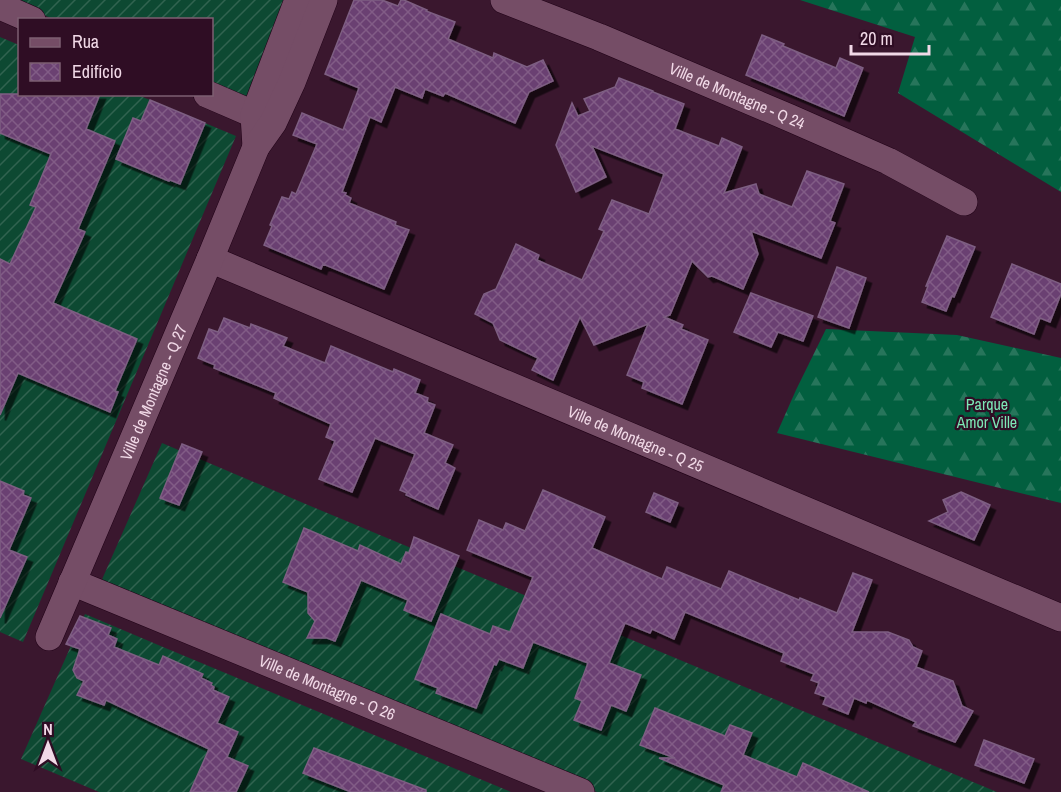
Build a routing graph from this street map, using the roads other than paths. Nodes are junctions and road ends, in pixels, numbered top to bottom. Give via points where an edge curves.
1 (298, 0) edge
2 (324, 0) edge
3 (504, 0) edge
4 (0, 6) edge
5 (27, 18) edge
6 (212, 96) edge
7 (264, 119) junction
8 (964, 202) dead end
9 (210, 259) junction
10 (72, 582) junction
11 (1061, 618) edge
12 (49, 637) dead end
13 (581, 792) edge

1 - 7 street
2 - 7 street via 292,82
3 - 8 street, Ville de Montagne - Q 24 via 888,161
4 - 5 street
6 - 7 street
7 - 9 street, Ville de Montagne - Q 27
9 - 10 street, Ville de Montagne - Q 27
9 - 11 street, Ville de Montagne - Q 25
10 - 12 street, Ville de Montagne - Q 27
10 - 13 street, Ville de Montagne - Q 26

